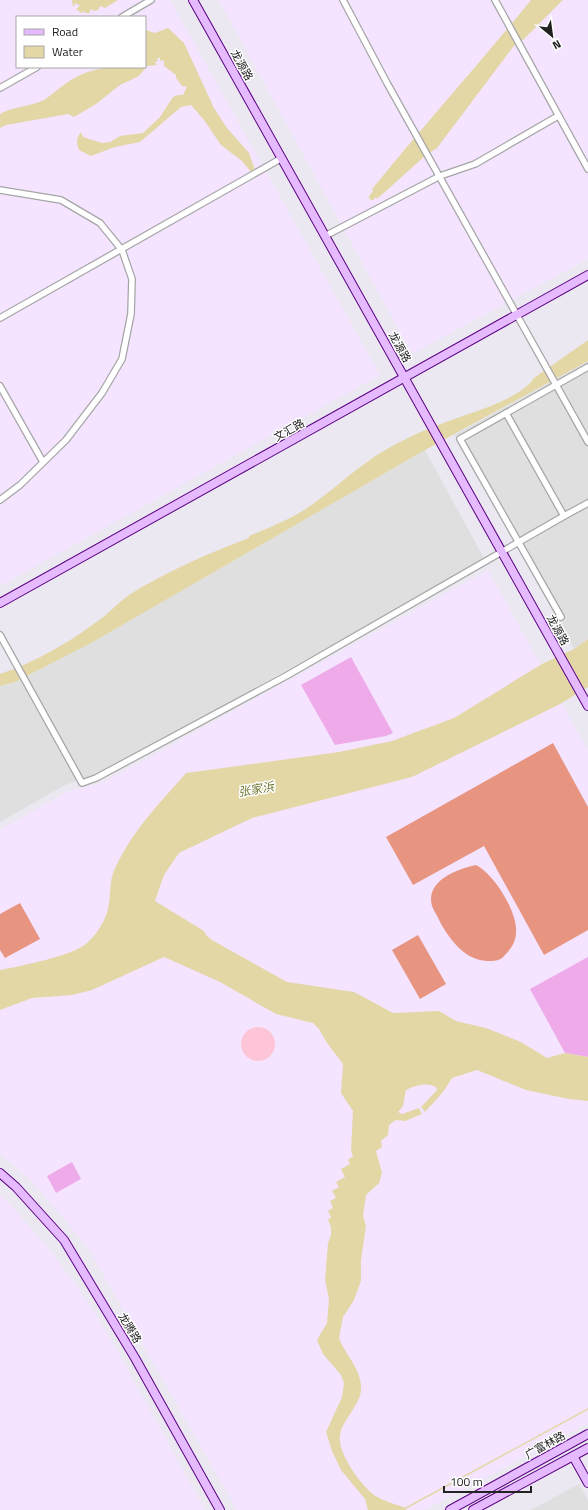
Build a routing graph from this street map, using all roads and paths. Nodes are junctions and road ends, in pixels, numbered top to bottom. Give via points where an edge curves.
1 (151, 0) edge
2 (193, 0) edge
3 (344, 0) edge
4 (495, 0) edge
5 (124, 16) edge
6 (35, 68) edge
7 (0, 88) edge
8 (558, 116) junction
9 (282, 158) junction
10 (588, 169) edge
11 (440, 176) junction
12 (0, 190) edge
13 (325, 236) junction
14 (122, 250) junction
15 (588, 275) edge
16 (517, 315) junction
17 (0, 318) edge
18 (588, 367) edge
19 (405, 378) junction
20 (556, 385) junction
21 (0, 386) edge
22 (506, 412) junction
23 (588, 442) edge
24 (43, 462) junction
25 (0, 500) edge
26 (588, 503) edge
27 (564, 516) junction
28 (519, 542) junction
29 (503, 552) junction
30 (0, 603) edge
31 (561, 617) dead end
32 (0, 635) edge
33 (588, 706) edge
34 (0, 1173) edge
35 (588, 1434) edge
36 (588, 1448) edge
37 (573, 1456) junction
38 (588, 1483) edge
39 (220, 1510) edge
40 (450, 1510) edge
41 (473, 1510) edge

1 - 5 street
2 - 9 main road, 龙源路
3 - 11 street
4 - 8 street
6 - 7 street
8 - 10 street
8 - 11 street via 475,164
9 - 13 main road, 龙源路
9 - 14 street
11 - 13 street
11 - 16 street
12 - 14 street via 61,200 100,223
13 - 19 main road, 龙源路
14 - 17 street
14 - 24 street via 132,279 131,314 122,360 98,399 66,440
15 - 16 main road, 文汇路
16 - 19 main road, 文汇路
16 - 20 street
18 - 20 street
19 - 29 main road, 龙源路
19 - 30 main road, 文汇路
20 - 22 street
20 - 23 street
21 - 24 street
22 - 27 street
22 - 28 street via 460,438
24 - 25 street via 20,485
26 - 27 street
27 - 28 street
28 - 29 street
28 - 31 street
29 - 32 street via 286,676 96,778 82,783
29 - 33 main road, 龙源路
34 - 39 main road, 龙腾路 via 64,1240 135,1358
35 - 40 main road, 广富林路
36 - 37 main road, 广富林路
37 - 38 main road
37 - 41 main road, 广富林路

